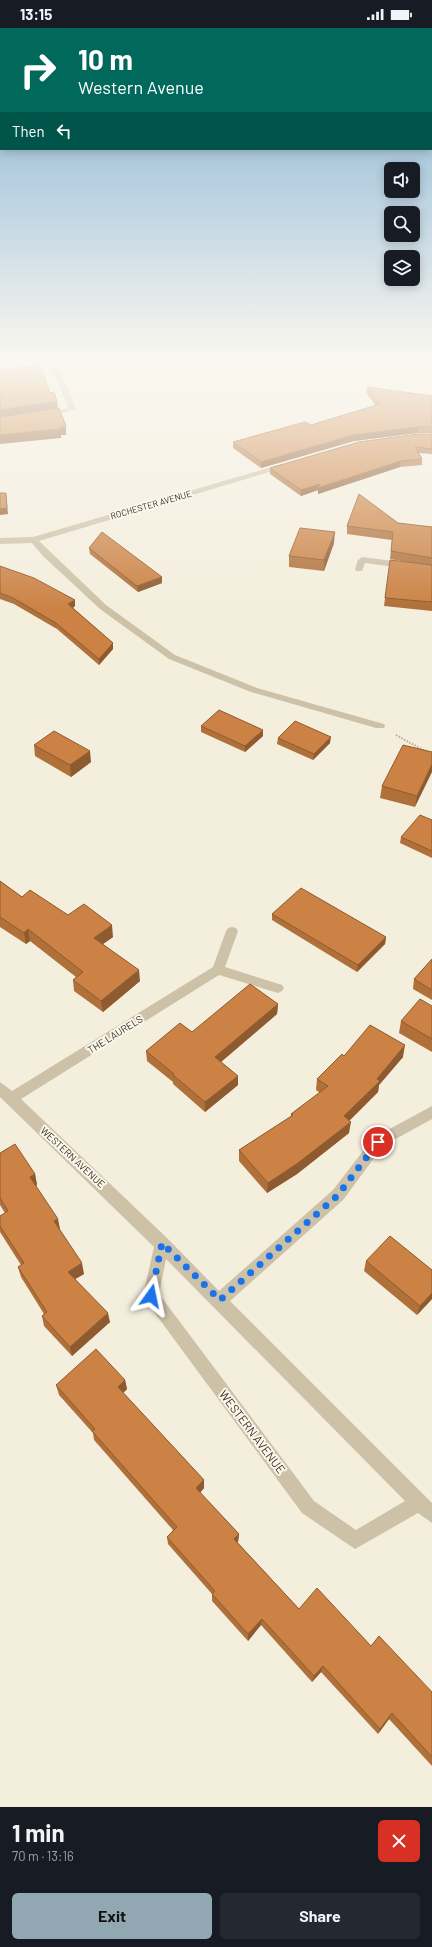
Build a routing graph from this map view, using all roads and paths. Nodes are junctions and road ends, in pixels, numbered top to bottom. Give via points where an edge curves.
1 (292, 464) edge
2 (34, 540) junction
3 (0, 541) edge
4 (366, 550) dead end
5 (362, 560) junction
6 (359, 569) dead end
7 (432, 569) edge
8 (380, 726) joint
9 (432, 755) edge
10 (232, 931) dead end
11 (218, 970) junction
12 (278, 988) dead end
13 (6, 1093) edge
14 (432, 1112) edge
15 (162, 1243) junction
16 (220, 1300) junction
17 (418, 1503) junction
18 (432, 1514) edge

1 - 2 street, ROCHESTER AVENUE
2 - 3 street, ROCHESTER AVENUE
2 - 8 street via 103,607 172,657 254,690
4 - 5 street
5 - 6 street
5 - 7 street
8 - 9 path
10 - 11 street
11 - 12 street
11 - 13 street, THE LAURELS
13 - 15 street, WESTERN AVENUE
14 - 16 street via 378,1142 338,1195
15 - 16 street, WESTERN AVENUE
15 - 17 street, WESTERN AVENUE via 151,1296 308,1507 355,1540
16 - 17 street, WESTERN AVENUE
17 - 18 street, WESTERN AVENUE

